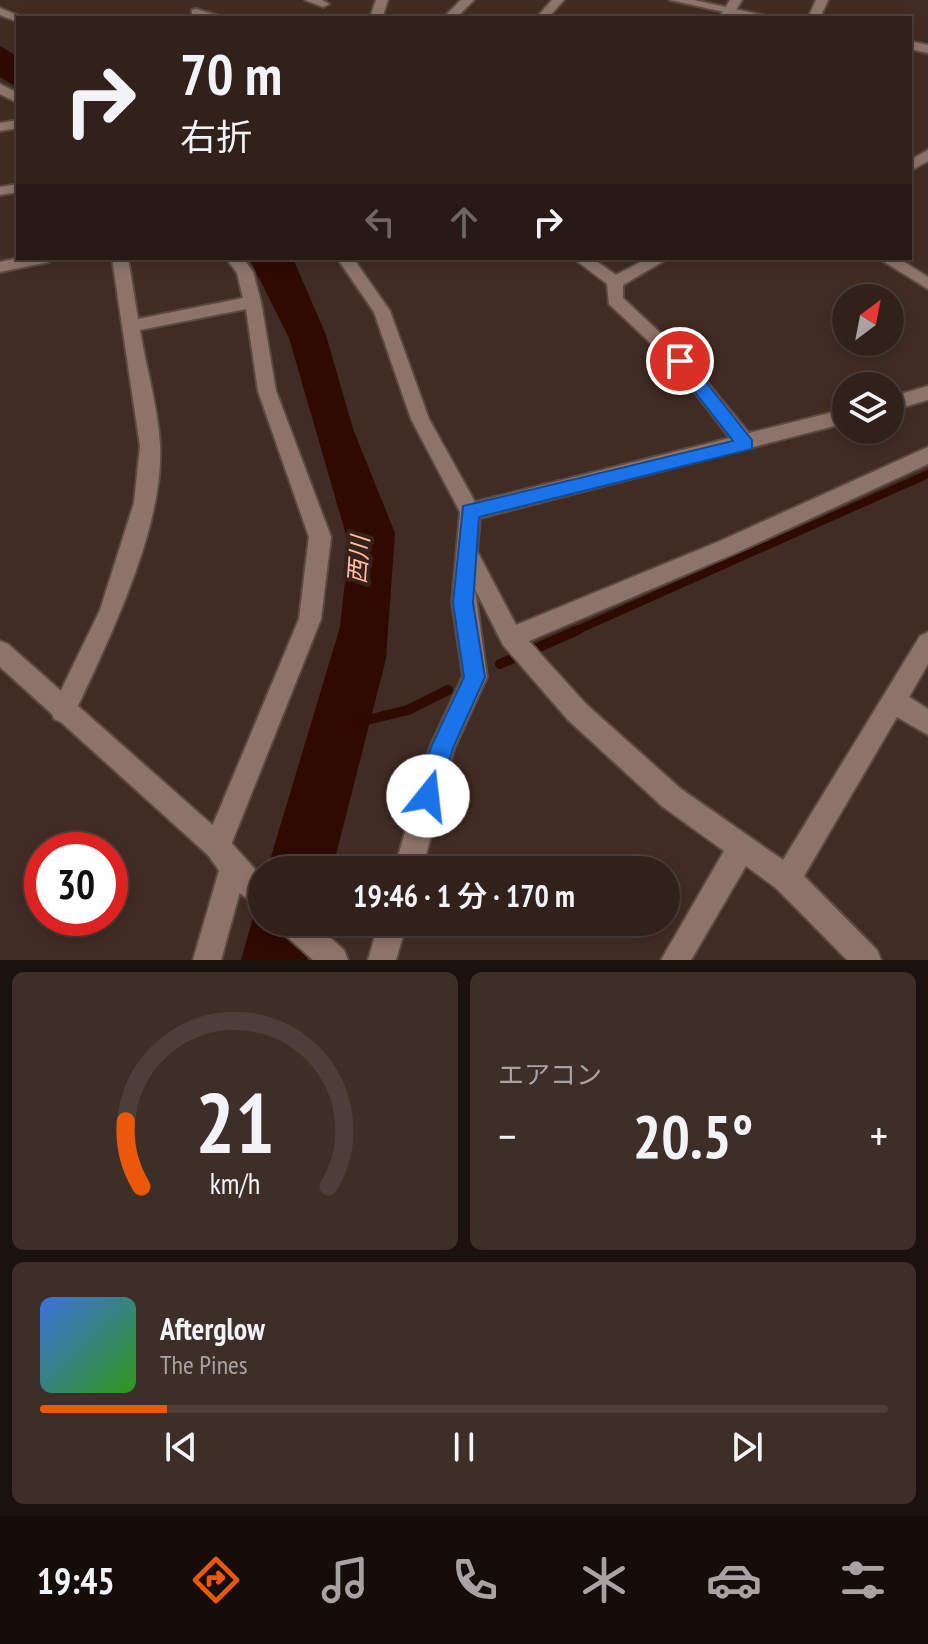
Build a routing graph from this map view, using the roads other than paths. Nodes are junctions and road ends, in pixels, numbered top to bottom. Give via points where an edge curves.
1 (468, 0) edge
2 (558, 0) edge
3 (676, 0) edge
4 (730, 9) edge
5 (451, 16) edge
6 (544, 16) edge
7 (760, 16) edge
8 (33, 260) edge
9 (120, 260) edge
10 (236, 260) edge
11 (346, 260) edge
12 (584, 260) edge
13 (657, 260) edge
14 (889, 260) edge
15 (0, 267) edge
16 (615, 282) junction
17 (928, 284) edge
18 (253, 302) junction
19 (130, 326) junction
20 (928, 393) edge
21 (904, 400) edge
22 (832, 420) edge
23 (746, 444) junction
24 (928, 455) edge
25 (470, 512) junction
26 (466, 551) junction
27 (511, 638) junction
28 (928, 643) edge
29 (0, 652) edge
30 (893, 700) junction
31 (63, 711) junction
32 (928, 723) edge
33 (743, 845) junction
34 (412, 856) edge
35 (230, 862) junction
36 (787, 879) junction
37 (248, 881) edge
38 (308, 936) edge
39 (389, 936) edge
40 (331, 957) edge
41 (207, 960) edge
42 (382, 960) edge
43 (675, 960) edge
44 (867, 960) edge

1 - 5 street
2 - 6 street
3 - 4 street
4 - 7 street
8 - 15 street
9 - 19 street
10 - 18 street via 245,272
11 - 25 street via 382,311 420,419
12 - 16 street
13 - 16 street
14 - 17 street
16 - 23 street via 615,300 680,361
18 - 19 street
18 - 35 street via 267,391 320,537 310,619
19 - 31 street via 150,446 144,503 111,611
20 - 21 street
22 - 23 street
23 - 25 street
24 - 27 street
25 - 26 street
26 - 27 street
26 - 34 street via 463,603 475,677 442,747
27 - 33 street via 577,712 672,798
28 - 30 street
29 - 31 street
30 - 32 street
30 - 36 street
31 - 35 street
33 - 36 street
33 - 43 street
35 - 37 street
35 - 41 street
36 - 44 street
38 - 40 street
39 - 42 street

